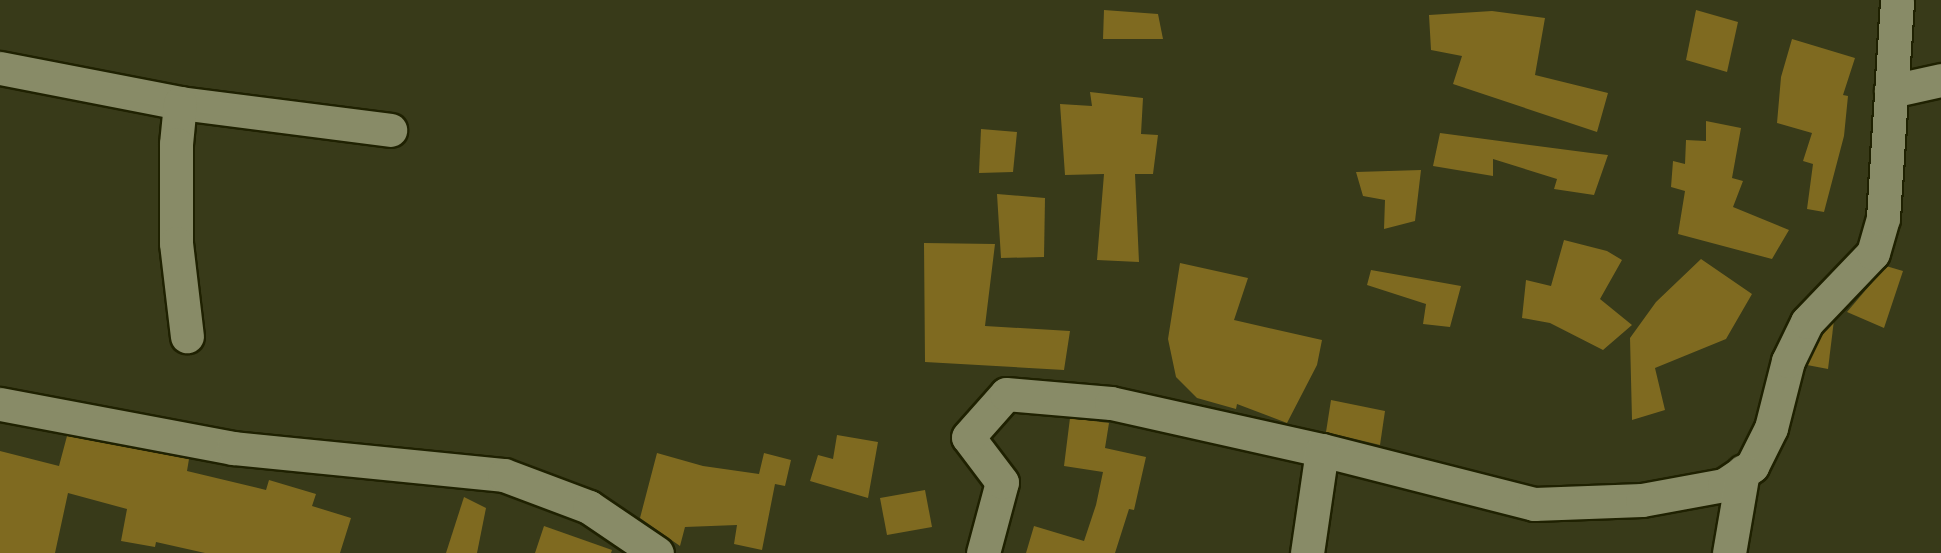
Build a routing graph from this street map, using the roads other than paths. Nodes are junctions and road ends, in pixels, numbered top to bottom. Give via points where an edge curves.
1 (1897, 0) edge
2 (0, 68) edge
3 (1941, 80) edge
4 (1891, 91) junction
5 (180, 104) junction
6 (390, 130) dead end
7 (187, 336) dead end
8 (0, 404) edge
9 (1322, 450) junction
10 (1743, 471) junction
11 (657, 553) edge
12 (983, 553) edge
13 (1307, 553) edge
14 (1729, 553) edge

1 - 4 street
2 - 5 street
3 - 4 street
4 - 10 street via 1883,218 1873,253 1807,322 1788,361 1771,428 1752,466
5 - 6 street
5 - 7 street via 176,243
8 - 11 street via 233,448 504,475 589,507
9 - 10 street via 1534,504 1642,500 1724,485
9 - 12 street via 1111,403 1006,394 969,437 1002,482
9 - 13 street
10 - 14 street

